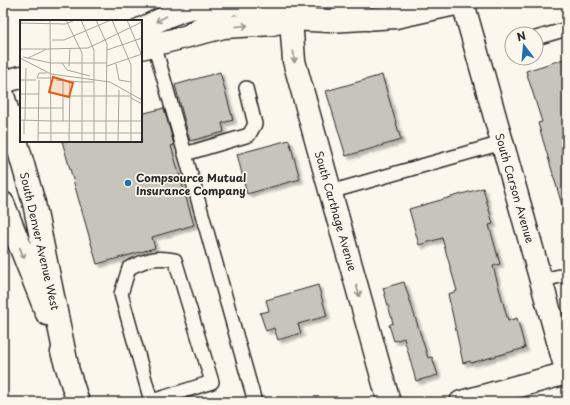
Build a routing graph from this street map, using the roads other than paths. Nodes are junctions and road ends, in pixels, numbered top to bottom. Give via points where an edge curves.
1 (225, 3) edge
2 (231, 3) edge
3 (345, 3) edge
4 (461, 3) edge
5 (291, 19) junction
6 (368, 19) junction
7 (567, 29) edge
8 (190, 35) junction
9 (544, 36) edge
10 (145, 40) edge
11 (20, 77) edge
12 (3, 82) edge
13 (246, 88) dead end
14 (3, 95) edge
15 (502, 143) junction
16 (185, 154) junction
17 (330, 192) junction
18 (3, 204) edge
19 (6, 225) edge
20 (567, 274) edge
21 (541, 281) junction
22 (67, 365) junction
23 (567, 373) edge
24 (78, 402) edge
25 (150, 402) edge
26 (255, 402) edge
27 (389, 402) edge
28 (461, 402) edge

1 -> 10 main road via 186,8
2 - 5 main road via 260,7
2 - 8 main road
3 - 6 main road
4 - 6 main road via 396,17
4 - 15 main road, South Carson Avenue
5 - 6 main road
8 -> 5 main road via 224,27 272,24
5 -> 17 main road, South Carthage Avenue via 294,61
7 - 9 lane
8 - 10 main road
10 - 16 lane
11 - 12 main road
13 - 16 lane via 255,124 249,135
14 - 22 main road, South Denver Avenue West via 34,203
15 - 17 lane
15 - 21 main road, South Carson Avenue
16 - 26 lane
17 -> 27 main road, South Carthage Avenue
18 - 19 main road, South Denver Avenue West
19 -> 22 main road, South Denver Avenue West
20 - 21 lane
21 - 23 main road, South Carson Avenue
22 - 24 main road, South Denver Avenue West
23 - 28 main road
25 - 25 lane via 212,382 174,260 163,258 148,259 129,268 121,294

